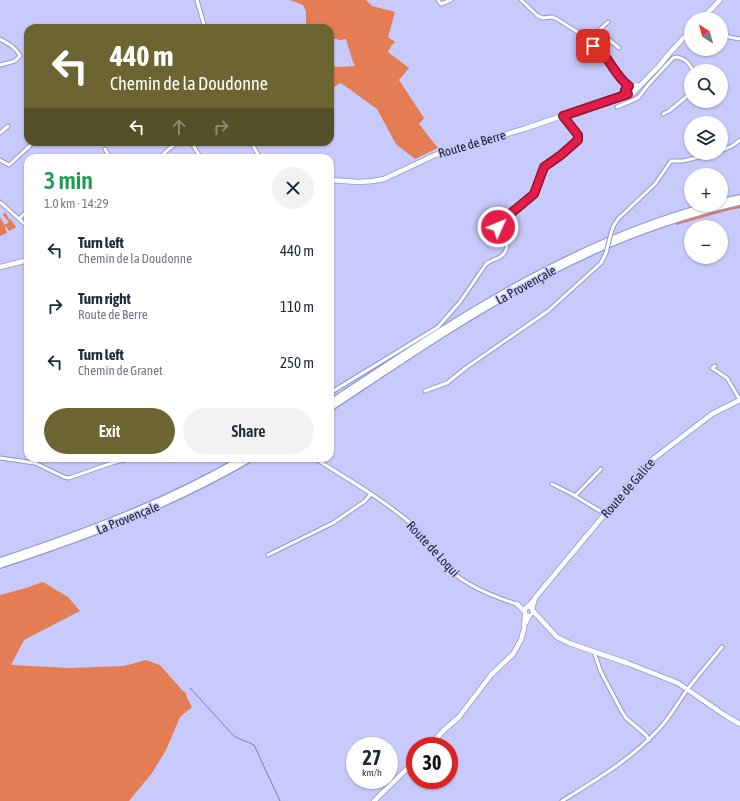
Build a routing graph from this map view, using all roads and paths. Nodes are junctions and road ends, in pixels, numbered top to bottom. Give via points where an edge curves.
1 (197, 0) edge
2 (438, 0) edge
3 (451, 0) edge
4 (520, 0) edge
5 (720, 0) edge
6 (709, 12) edge
7 (608, 22) dead end
8 (204, 24) edge
9 (599, 30) junction
10 (728, 36) edge
11 (684, 38) edge
12 (0, 39) edge
13 (740, 39) edge
14 (596, 48) junction
15 (619, 48) dead end
16 (690, 64) edge
17 (0, 65) edge
18 (630, 91) junction
19 (637, 98) junction
20 (684, 99) edge
21 (617, 107) dead end
22 (663, 114) dead end
23 (563, 116) junction
24 (8, 126) dead end
25 (0, 133) edge
26 (740, 140) edge
27 (30, 146) edge
28 (173, 146) edge
29 (728, 148) edge
30 (105, 149) dead end
31 (108, 154) edge
32 (163, 154) edge
33 (0, 160) edge
34 (687, 160) edge
35 (334, 180) edge
36 (740, 198) edge
37 (728, 201) edge
38 (0, 202) edge
39 (740, 202) edge
40 (688, 212) edge
41 (24, 214) edge
42 (19, 219) junction
43 (24, 223) edge
44 (24, 262) edge
45 (0, 268) edge
46 (715, 366) dead end
47 (334, 391) edge
48 (425, 391) dead end
49 (334, 400) edge
50 (740, 400) edge
51 (334, 405) edge
52 (0, 458) edge
53 (24, 461) edge
54 (28, 462) edge
55 (116, 462) edge
56 (236, 462) edge
57 (244, 462) edge
58 (320, 462) edge
59 (601, 469) dead end
60 (552, 484) dead end
61 (371, 494) junction
62 (575, 496) junction
63 (605, 514) junction
64 (268, 555) dead end
65 (0, 561) edge
66 (0, 565) edge
67 (517, 604) joint
68 (529, 611) junction
69 (722, 647) dead end
70 (594, 652) junction
71 (688, 689) junction
72 (740, 724) edge
73 (438, 737) edge
74 (649, 740) junction
75 (406, 771) edge
76 (374, 801) edge
77 (562, 801) edge

1 - 8 street
2 - 3 street via 441,4
4 - 14 street via 538,16 558,19
5 - 6 main road
7 - 9 street
9 - 14 street via 594,35 598,41
9 - 15 street
10 - 13 street
11 - 18 main road, Route de Berre via 641,83
12 - 17 street via 20,56 11,63
14 - 18 street via 607,57
16 - 19 street via 686,60 673,58
18 - 19 street
18 - 23 main road, Route de Berre
19 - 21 street
20 - 22 street
23 - 35 main road, Route de Berre via 435,154 384,178 358,182
23 - 47 street via 578,135 578,140 544,167 534,194 498,224 507,246 503,255 486,264 460,302 438,326
24 - 25 street
26 - 29 street
27 - 33 street via 9,165
28 - 32 street
30 - 31 street
34 - 48 street, bridge via 671,161 655,184 618,219 601,263 552,308 467,367 447,384
36 - 37 highway
38 - 42 street
39 - 51 highway, La Provençale via 637,233 552,270 471,316
40 - 49 highway, La Provençale via 614,238 538,273 457,320
41 - 42 street
42 - 43 street
44 - 45 main road
46 - 50 street via 712,368 727,378
50 - 63 main road, Route de Galice via 712,414 652,460
52 - 53 street
54 - 55 street via 69,478
56 - 65 highway, La Provençale via 141,509 63,540
57 - 66 highway, La Provençale via 195,489 143,513
58 - 61 street, Route de Loqui
59 - 62 street
60 - 62 street
61 - 64 street via 333,523
61 - 67 street, Route de Loqui via 409,522 443,564 457,576 480,590
62 - 63 street
63 - 68 main road, Route de Galice via 534,599
67 - 68 main road
68 - 70 main road via 554,634
68 - 73 main road via 520,640 510,658 491,675 459,717
69 - 71 street
70 - 71 main road via 662,676
70 - 74 street via 601,672 626,718
71 - 72 main road
71 - 74 street
74 - 77 street via 616,767
75 - 76 main road

